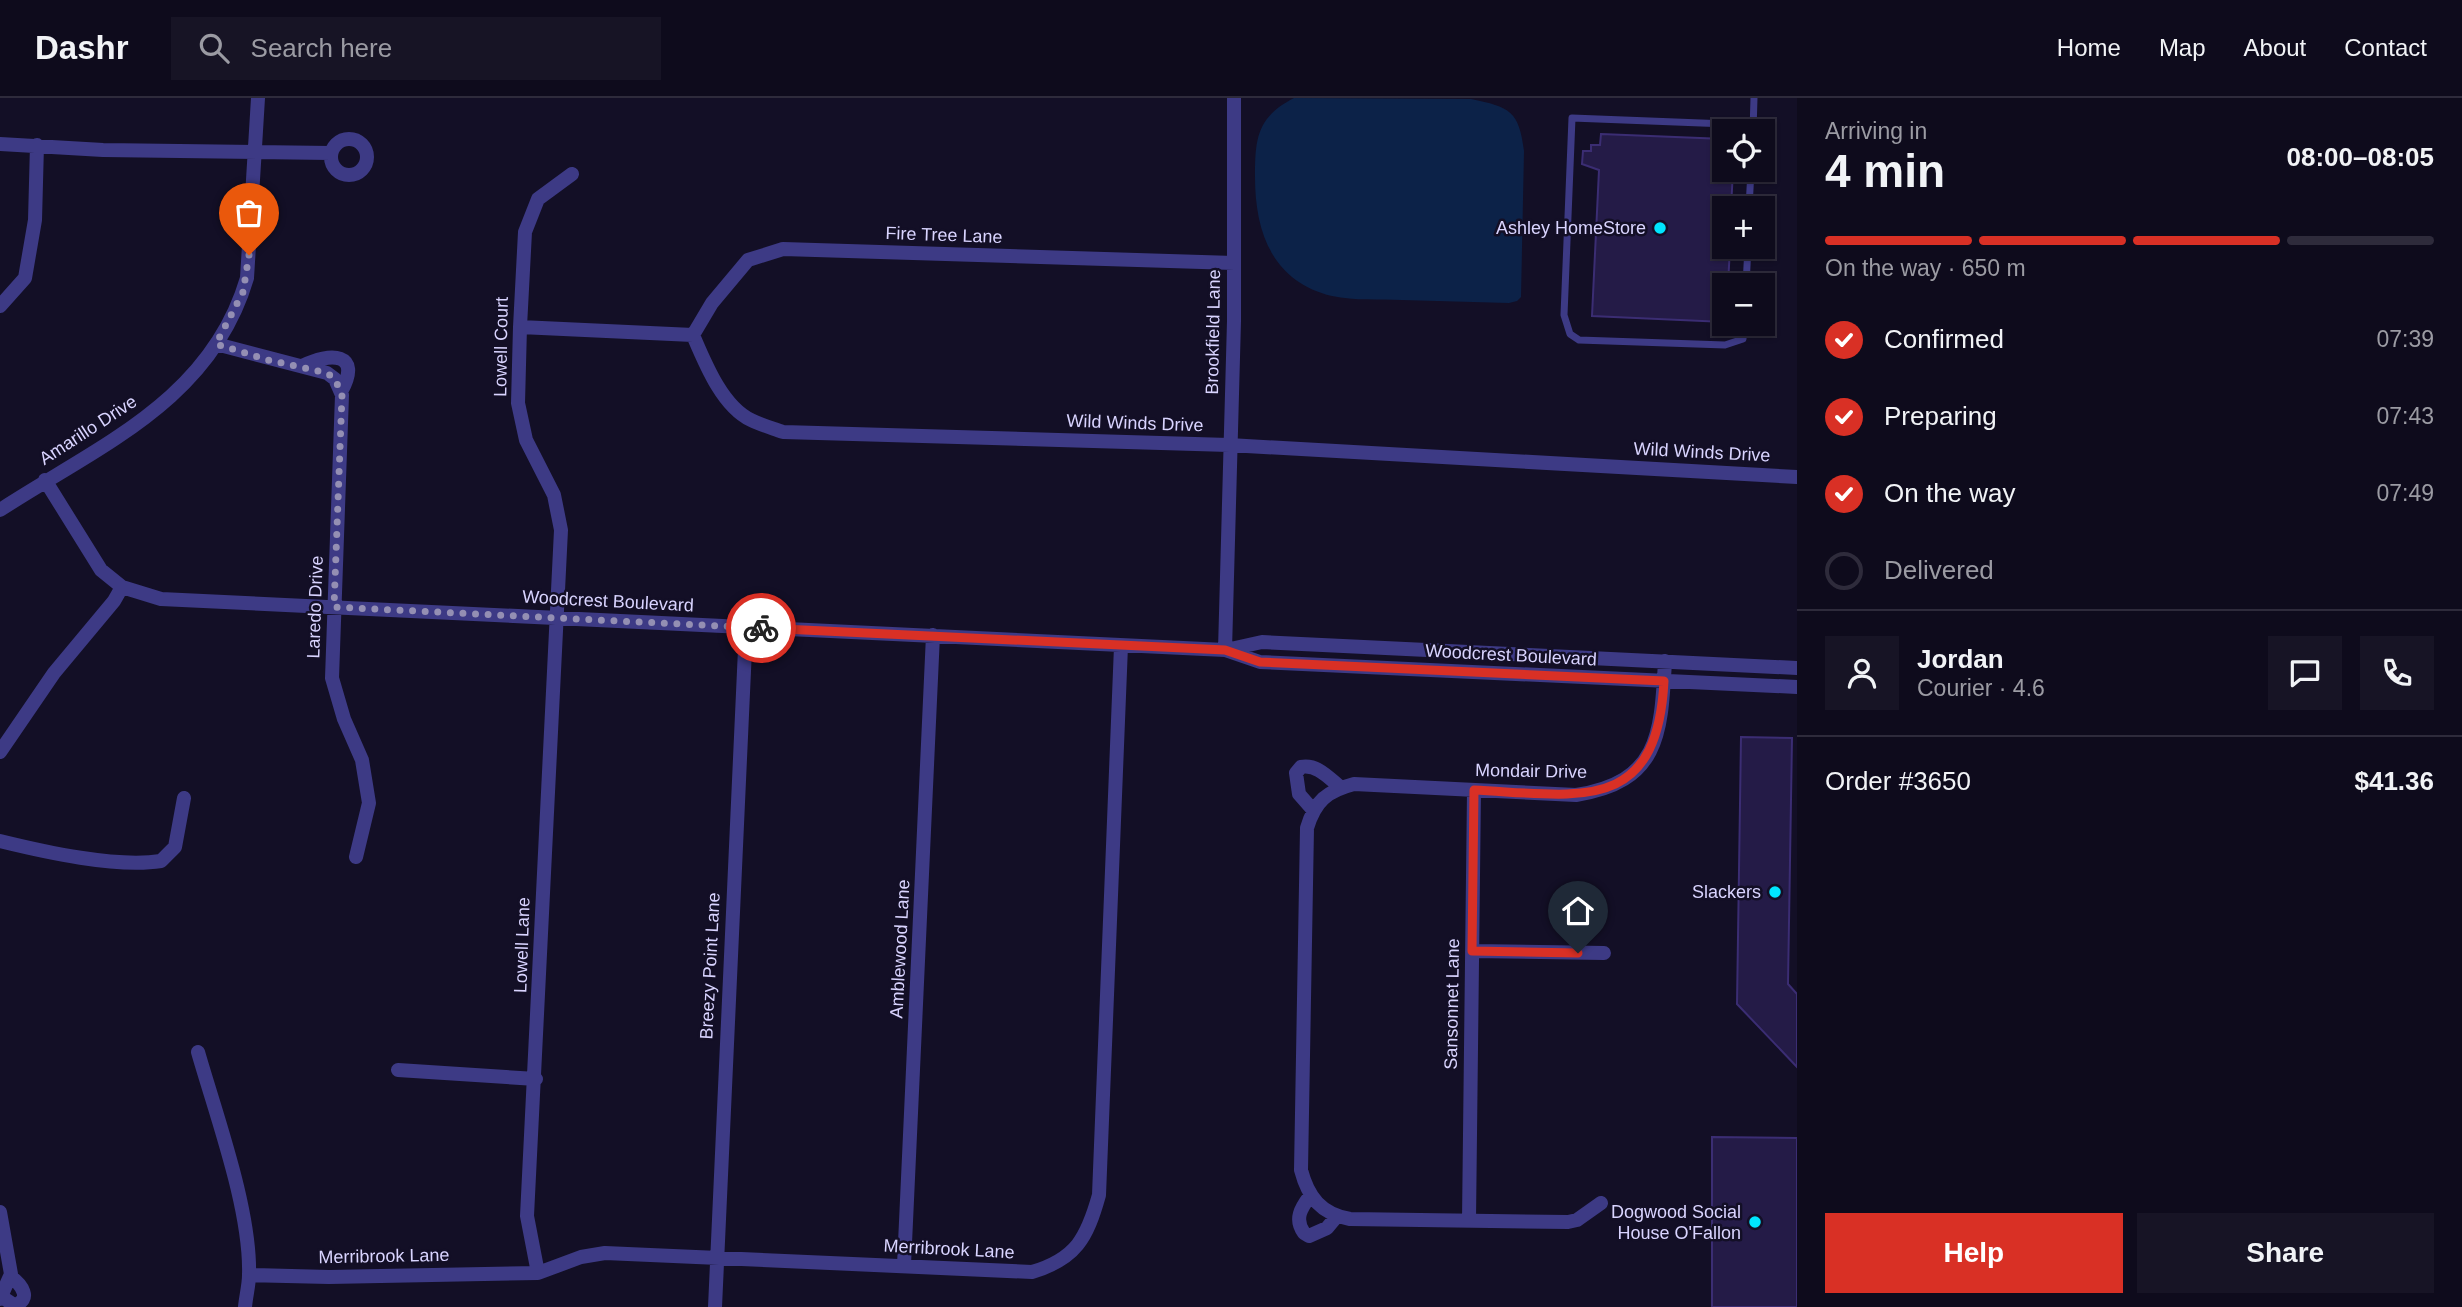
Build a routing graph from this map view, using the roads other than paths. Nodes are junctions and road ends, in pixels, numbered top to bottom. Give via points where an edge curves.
1 (258, 98) edge
2 (1234, 98) edge
3 (1754, 98) edge
4 (1753, 119) edge
5 (1712, 126) edge
6 (0, 144) edge
7 (37, 145) junction
8 (256, 152) junction
9 (331, 153) dead end
10 (572, 174) dead end
11 (1234, 263) junction
12 (0, 306) edge
13 (520, 327) junction
14 (693, 335) junction
15 (1743, 336) edge
16 (216, 344) junction
17 (1229, 445) junction
18 (1797, 477) edge
19 (46, 480) junction
20 (0, 510) edge
21 (122, 587) junction
22 (334, 607) junction
23 (558, 617) junction
24 (746, 627) junction
25 (933, 635) junction
26 (1121, 646) junction
27 (1225, 650) junction
28 (1665, 660) junction
29 (1797, 668) edge
30 (1664, 681) junction
31 (1797, 687) edge
32 (0, 752) edge
33 (1340, 787) junction
34 (1474, 790) junction
35 (184, 798) dead end
36 (1313, 810) junction
37 (0, 841) edge
38 (356, 857) dead end
39 (1472, 951) junction
40 (1604, 953) dead end
41 (198, 1052) dead end
42 (398, 1070) dead end
43 (536, 1079) junction
44 (1310, 1196) junction
45 (1601, 1203) dead end
46 (0, 1212) edge
47 (1337, 1216) junction
48 (1469, 1220) junction
49 (715, 1258) junction
50 (904, 1265) junction
51 (538, 1273) junction
52 (249, 1275) junction
53 (1, 1298) edge
54 (245, 1307) edge
55 (715, 1307) edge

1 - 8 street, Amarillo Drive
2 - 11 street, Brookfield Lane
3 - 4 lane
5 - 15 lane via 1572,118 1564,315 1570,334 1579,340 1725,345
6 - 7 street
7 - 8 street
7 - 12 street via 35,220 24,278
8 - 9 street
8 - 16 street, Amarillo Drive via 247,278
10 - 13 street, Lowell Court via 538,199 525,232
11 - 14 street, Fire Tree Lane via 783,249 748,260 712,303
11 - 17 street, Brookfield Lane
13 - 14 street
13 - 23 street, Lowell Court via 518,403 526,440 554,495 561,530
14 - 17 street, Wild Winds Drive via 732,404 749,420 783,432
16 - 19 street, Amarillo Drive via 183,387 130,431
16 - 22 street, Laredo Drive via 327,373 341,392
17 - 18 street, Wild Winds Drive
17 - 27 street, Brookfield Lane
19 - 20 street, Amarillo Drive
19 - 21 street, Woodcrest Boulevard via 87,551
21 - 22 street, Woodcrest Boulevard via 161,599
21 - 32 street via 54,673
22 - 23 street, Woodcrest Boulevard
22 - 38 street, Laredo Drive via 332,678 362,760 369,803
23 - 24 street, Woodcrest Boulevard
23 - 43 street, Lowell Lane
24 - 25 street, Woodcrest Boulevard
24 - 49 street, Breezy Point Lane
25 - 26 street, Woodcrest Boulevard
25 - 50 street, Amblewood Lane
26 - 27 street, Woodcrest Boulevard
26 - 50 street, Merribrook Lane via 1098,1195 1090,1226 1073,1252 1032,1272
27 - 28 street, Woodcrest Boulevard via 1262,642
27 - 30 street, Woodcrest Boulevard via 1260,662
28 - 29 street, Woodcrest Boulevard
28 - 30 street, Mondair Drive
30 - 31 street, Woodcrest Boulevard
30 - 34 street, Mondair Drive via 1660,727 1648,755 1629,777 1604,791 1576,795
33 - 34 street, Mondair Drive
33 - 36 street via 1324,796
33 - 36 street via 1321,771 1301,766 1296,773 1299,794
34 - 39 street, Sansonnet Lane
35 - 37 street via 175,848 161,861 119,862
36 - 44 street via 1307,828 1301,1170
39 - 40 street
39 - 48 street, Sansonnet Lane
41 - 52 street via 237,1194
42 - 43 street
43 - 51 street, Lowell Lane via 527,1216
44 - 47 street
44 - 47 street via 1298,1219 1304,1233 1320,1233
45 - 48 street via 1568,1222
46 - 53 street via 11,1277
47 - 48 street
49 - 50 street, Merribrook Lane
49 - 51 street, Merribrook Lane via 605,1253
49 - 55 street, Breezy Point Lane
51 - 52 street, Merribrook Lane
52 - 54 street

